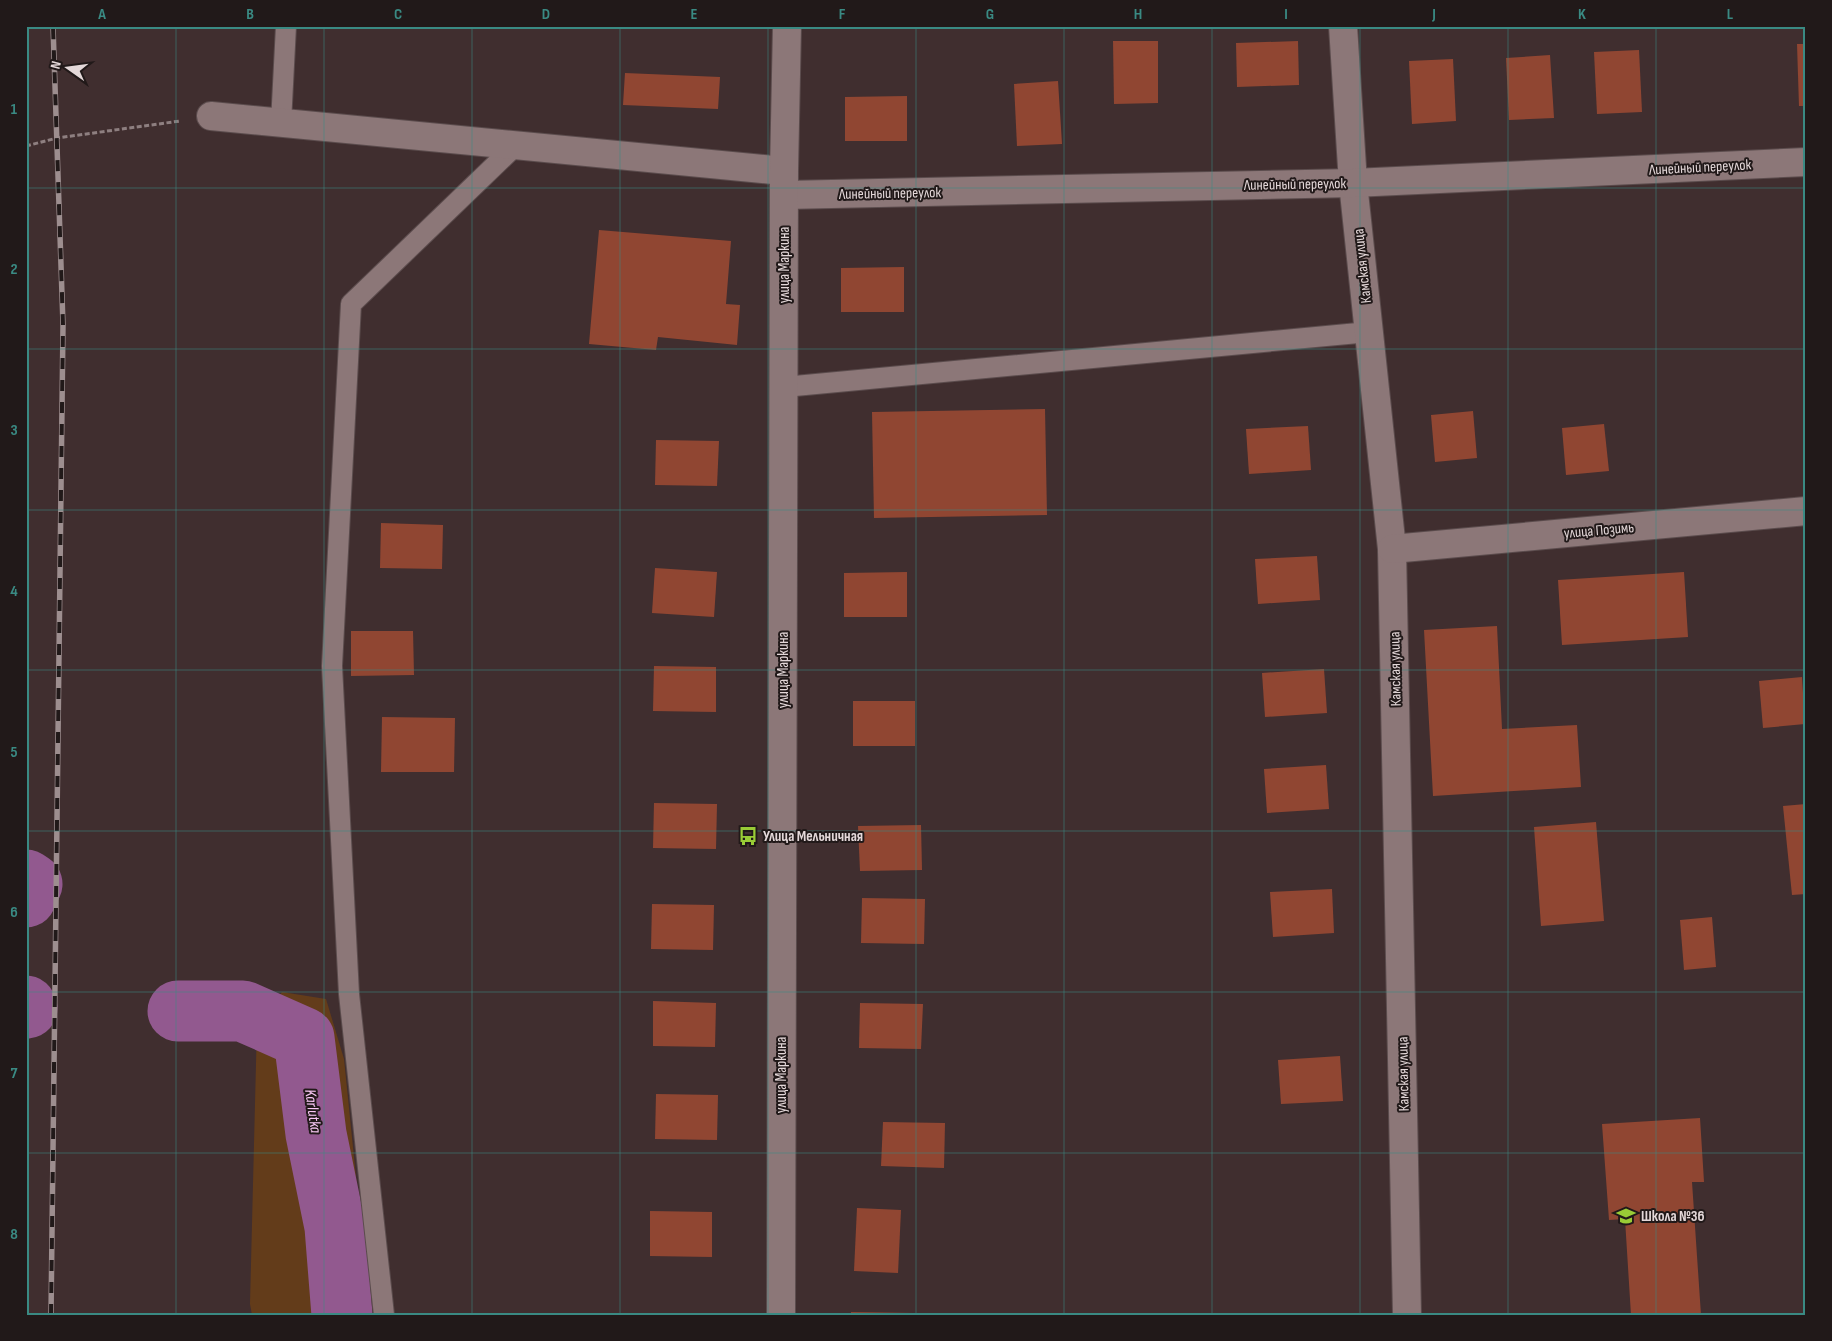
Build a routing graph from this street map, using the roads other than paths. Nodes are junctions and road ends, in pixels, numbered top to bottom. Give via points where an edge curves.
1 (286, 26) edge
2 (787, 26) edge
3 (1344, 26) edge
4 (211, 116) road end
5 (281, 123) junction
6 (515, 146) junction
7 (1806, 162) edge
8 (784, 183) junction
9 (1353, 183) junction
10 (1369, 332) junction
11 (784, 387) junction
12 (1806, 511) edge
13 (1392, 549) junction
14 (384, 1315) edge
15 (781, 1315) edge
16 (1407, 1315) edge

1 - 5 lane
2 - 8 street, улица Маркина
3 - 9 street, Камская улица
4 - 5 street, Линейный переулок
5 - 6 street, Линейный переулок
6 - 8 street, Линейный переулок
6 - 14 lane via 351,304 332,666 349,994
7 - 9 street, Линейный переулок
8 - 9 street, Линейный переулок
8 - 11 street, улица Маркина
9 - 10 street, Камская улица
10 - 11 lane
10 - 13 street, Камская улица
11 - 15 street, улица Маркина
12 - 13 street, улица Позимь
13 - 16 street, Камская улица

